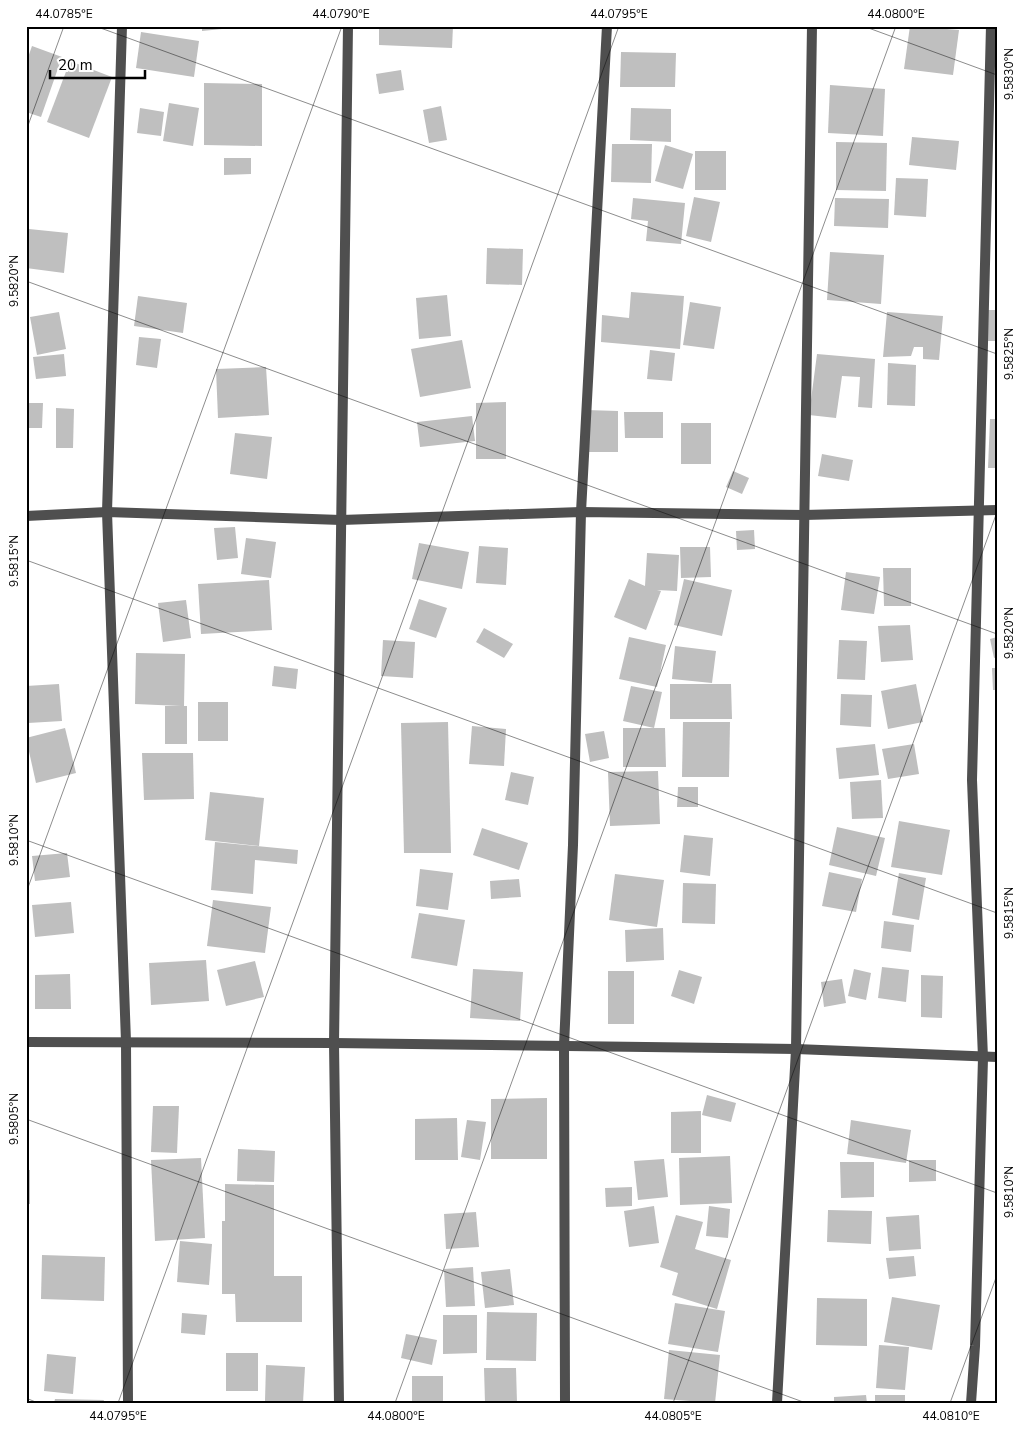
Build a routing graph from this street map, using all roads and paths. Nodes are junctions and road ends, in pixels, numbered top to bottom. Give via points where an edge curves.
1 (122, 26) edge
2 (348, 26) edge
3 (607, 26) edge
4 (812, 26) edge
5 (991, 26) edge
6 (978, 510) junction
7 (997, 510) edge
8 (107, 512) junction
9 (581, 512) junction
10 (804, 515) junction
11 (26, 516) edge
12 (341, 520) junction
13 (26, 1042) edge
14 (126, 1042) junction
15 (334, 1043) junction
16 (564, 1046) junction
17 (796, 1049) junction
18 (997, 1057) edge
19 (983, 1058) junction
20 (128, 1403) edge
21 (339, 1403) edge
22 (565, 1403) edge
23 (778, 1403) edge
24 (971, 1403) edge

1 - 8 street
2 - 12 street
3 - 9 street
4 - 10 street
5 - 6 street
6 - 7 street
6 - 10 street
6 - 19 street via 972,780
8 - 11 street
8 - 12 street
8 - 14 street
9 - 10 street
9 - 12 street
9 - 16 street via 573,845
10 - 17 street
12 - 15 street
13 - 14 street
14 - 15 street
14 - 20 street
15 - 16 street
15 - 21 street
16 - 17 street
16 - 22 street
17 - 19 street
17 - 23 street
18 - 19 street
19 - 24 street

